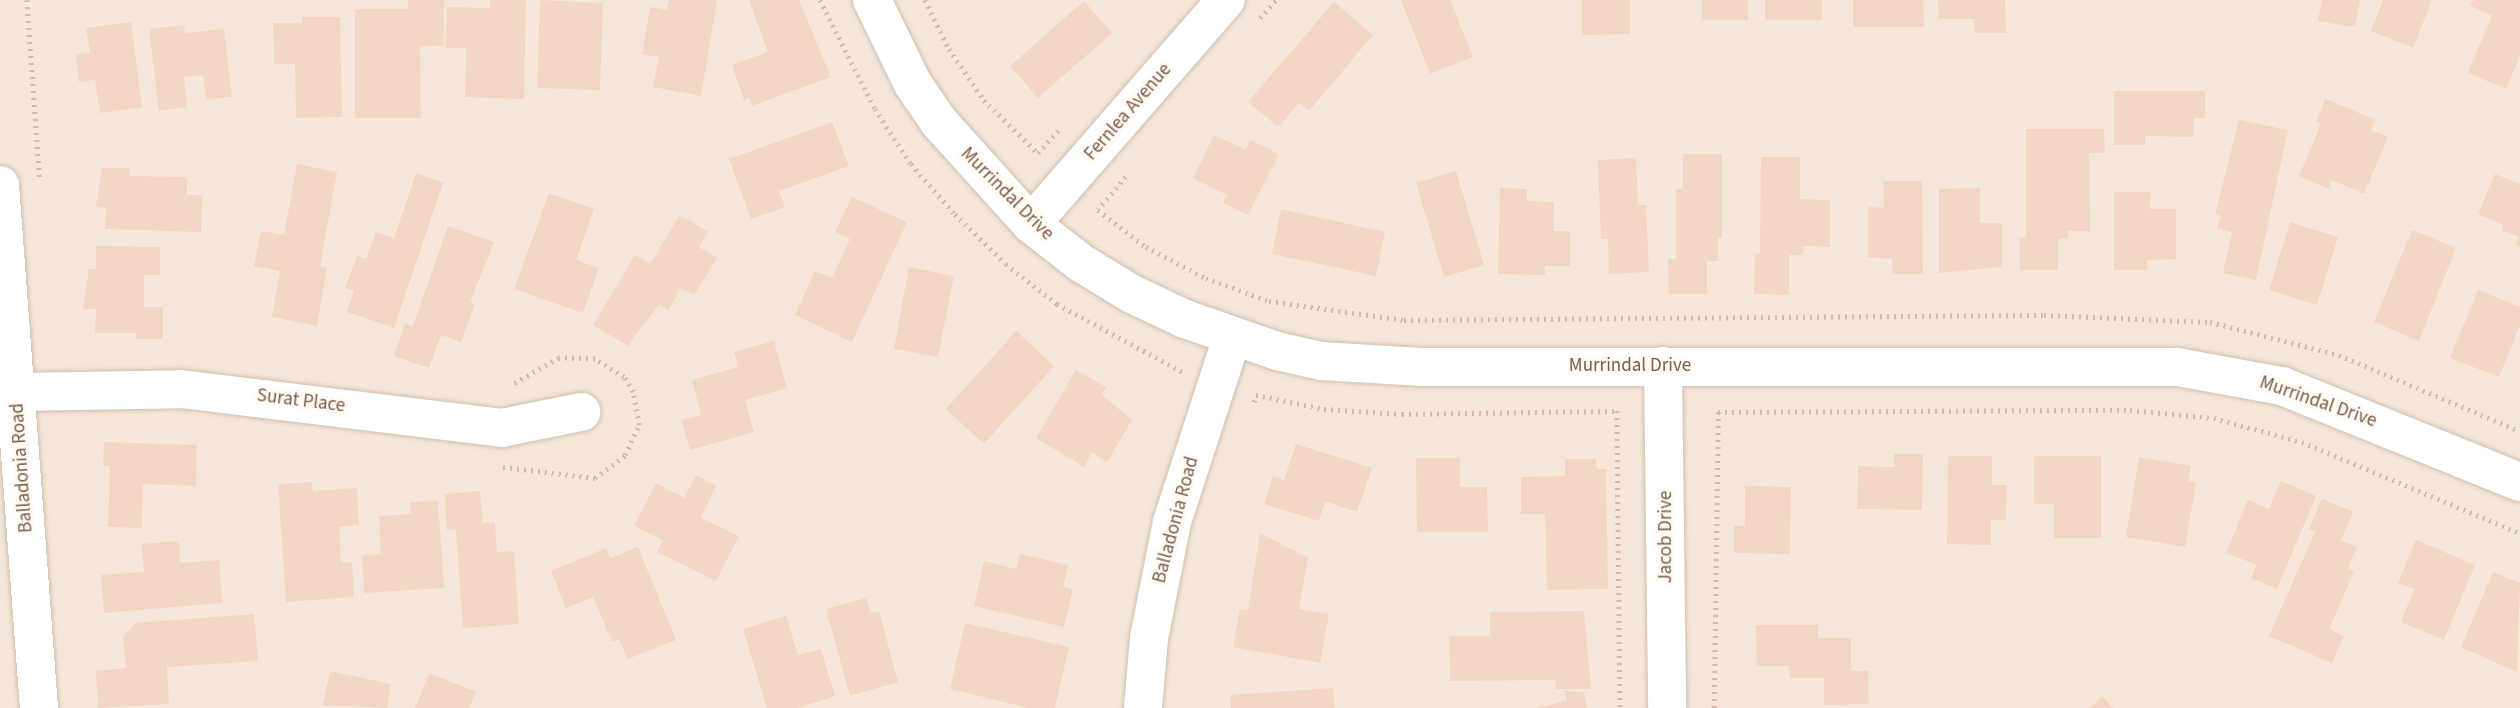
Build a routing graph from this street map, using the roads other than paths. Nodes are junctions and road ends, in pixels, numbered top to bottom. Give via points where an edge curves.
1 (872, 0) edge
2 (1226, 0) edge
3 (0, 186) edge
4 (1031, 224) junction
5 (1232, 337) junction
6 (1663, 366) junction
7 (18, 392) junction
8 (581, 412) dead end
9 (2520, 482) edge
10 (39, 708) edge
11 (1143, 708) edge
12 (1667, 708) edge

1 - 4 street, Murrindal Drive via 913,84 939,122
2 - 4 street, Fernlea Avenue
3 - 7 street, Balladonia Road
4 - 5 street, Murrindal Drive via 1081,264 1132,294
5 - 6 street, Murrindal Drive via 1321,361 1365,365
5 - 11 street, Balladonia Road via 1172,522 1149,638
6 - 9 street, Murrindal Drive via 2191,368 2282,386
6 - 12 street, Jacob Drive
7 - 8 street, Surat Place via 181,388 502,428
7 - 10 street, Balladonia Road

